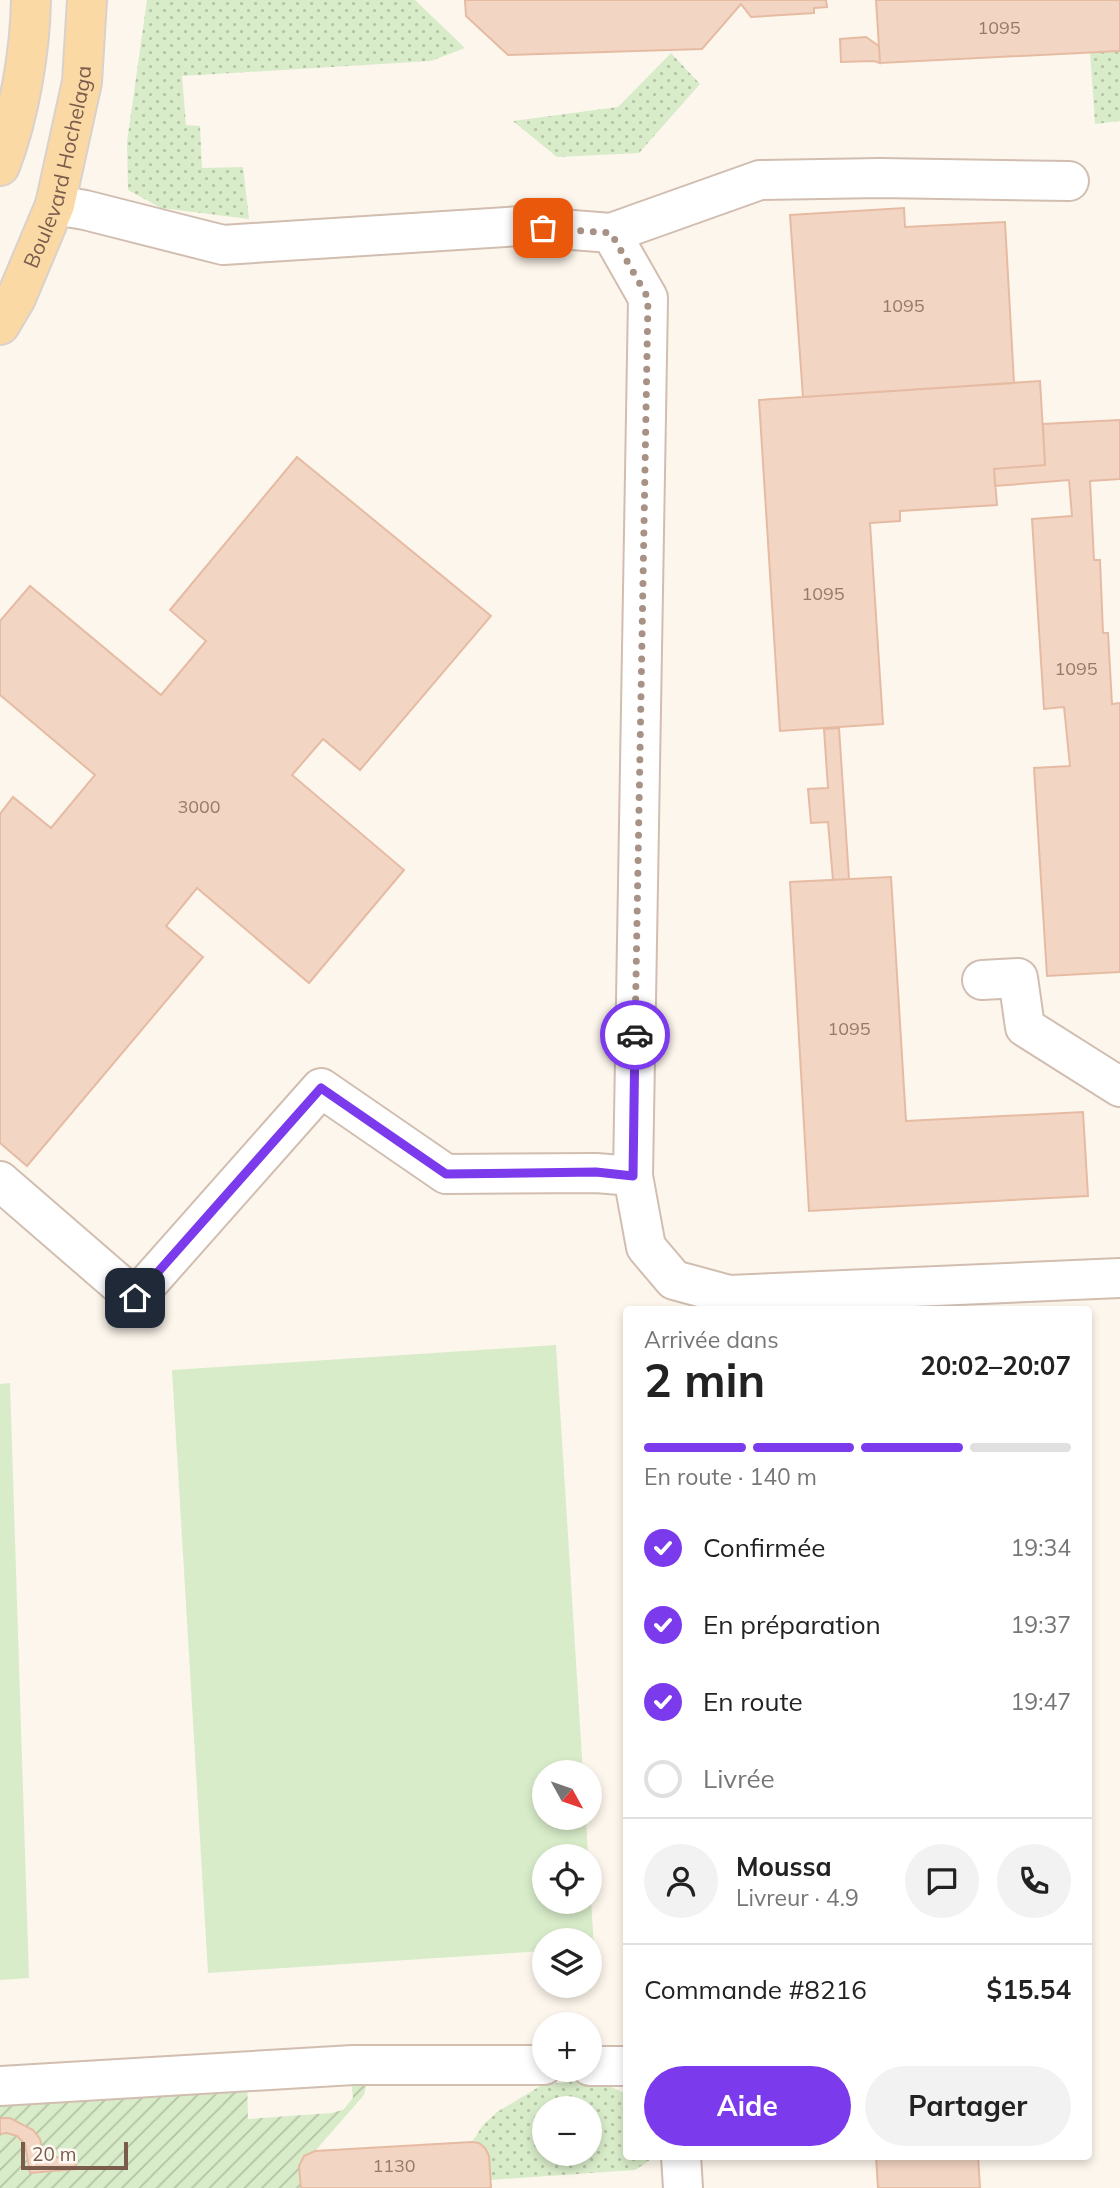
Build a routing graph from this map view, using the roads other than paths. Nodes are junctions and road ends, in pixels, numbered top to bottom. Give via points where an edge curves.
1 (31, 0) edge
2 (87, 0) edge
3 (11, 83) edge
4 (0, 166) edge
5 (1069, 181) dead end
6 (55, 205) junction
7 (611, 233) junction
8 (0, 325) edge
9 (982, 980) dead end
10 (1120, 1087) edge
11 (633, 1176) junction
12 (0, 1181) edge
13 (1120, 1278) edge
14 (532, 2065) edge
15 (602, 2066) edge
16 (623, 2066) edge
17 (0, 2086) edge
18 (681, 2160) edge
19 (683, 2188) edge

1 - 3 main road via 30,35
2 - 6 main road, Boulevard Hochelaga via 82,82
3 - 4 main road
5 - 7 street via 760,180
6 - 7 street via 223,245 521,226
6 - 8 main road, Boulevard Hochelaga
7 - 11 street via 648,298
9 - 10 street via 1018,978 1025,1027
11 - 12 street via 596,1172 446,1174 321,1088 135,1298
11 - 13 street via 646,1247 674,1280 729,1295
14 - 17 street via 354,2065
15 - 16 street
18 - 19 street

